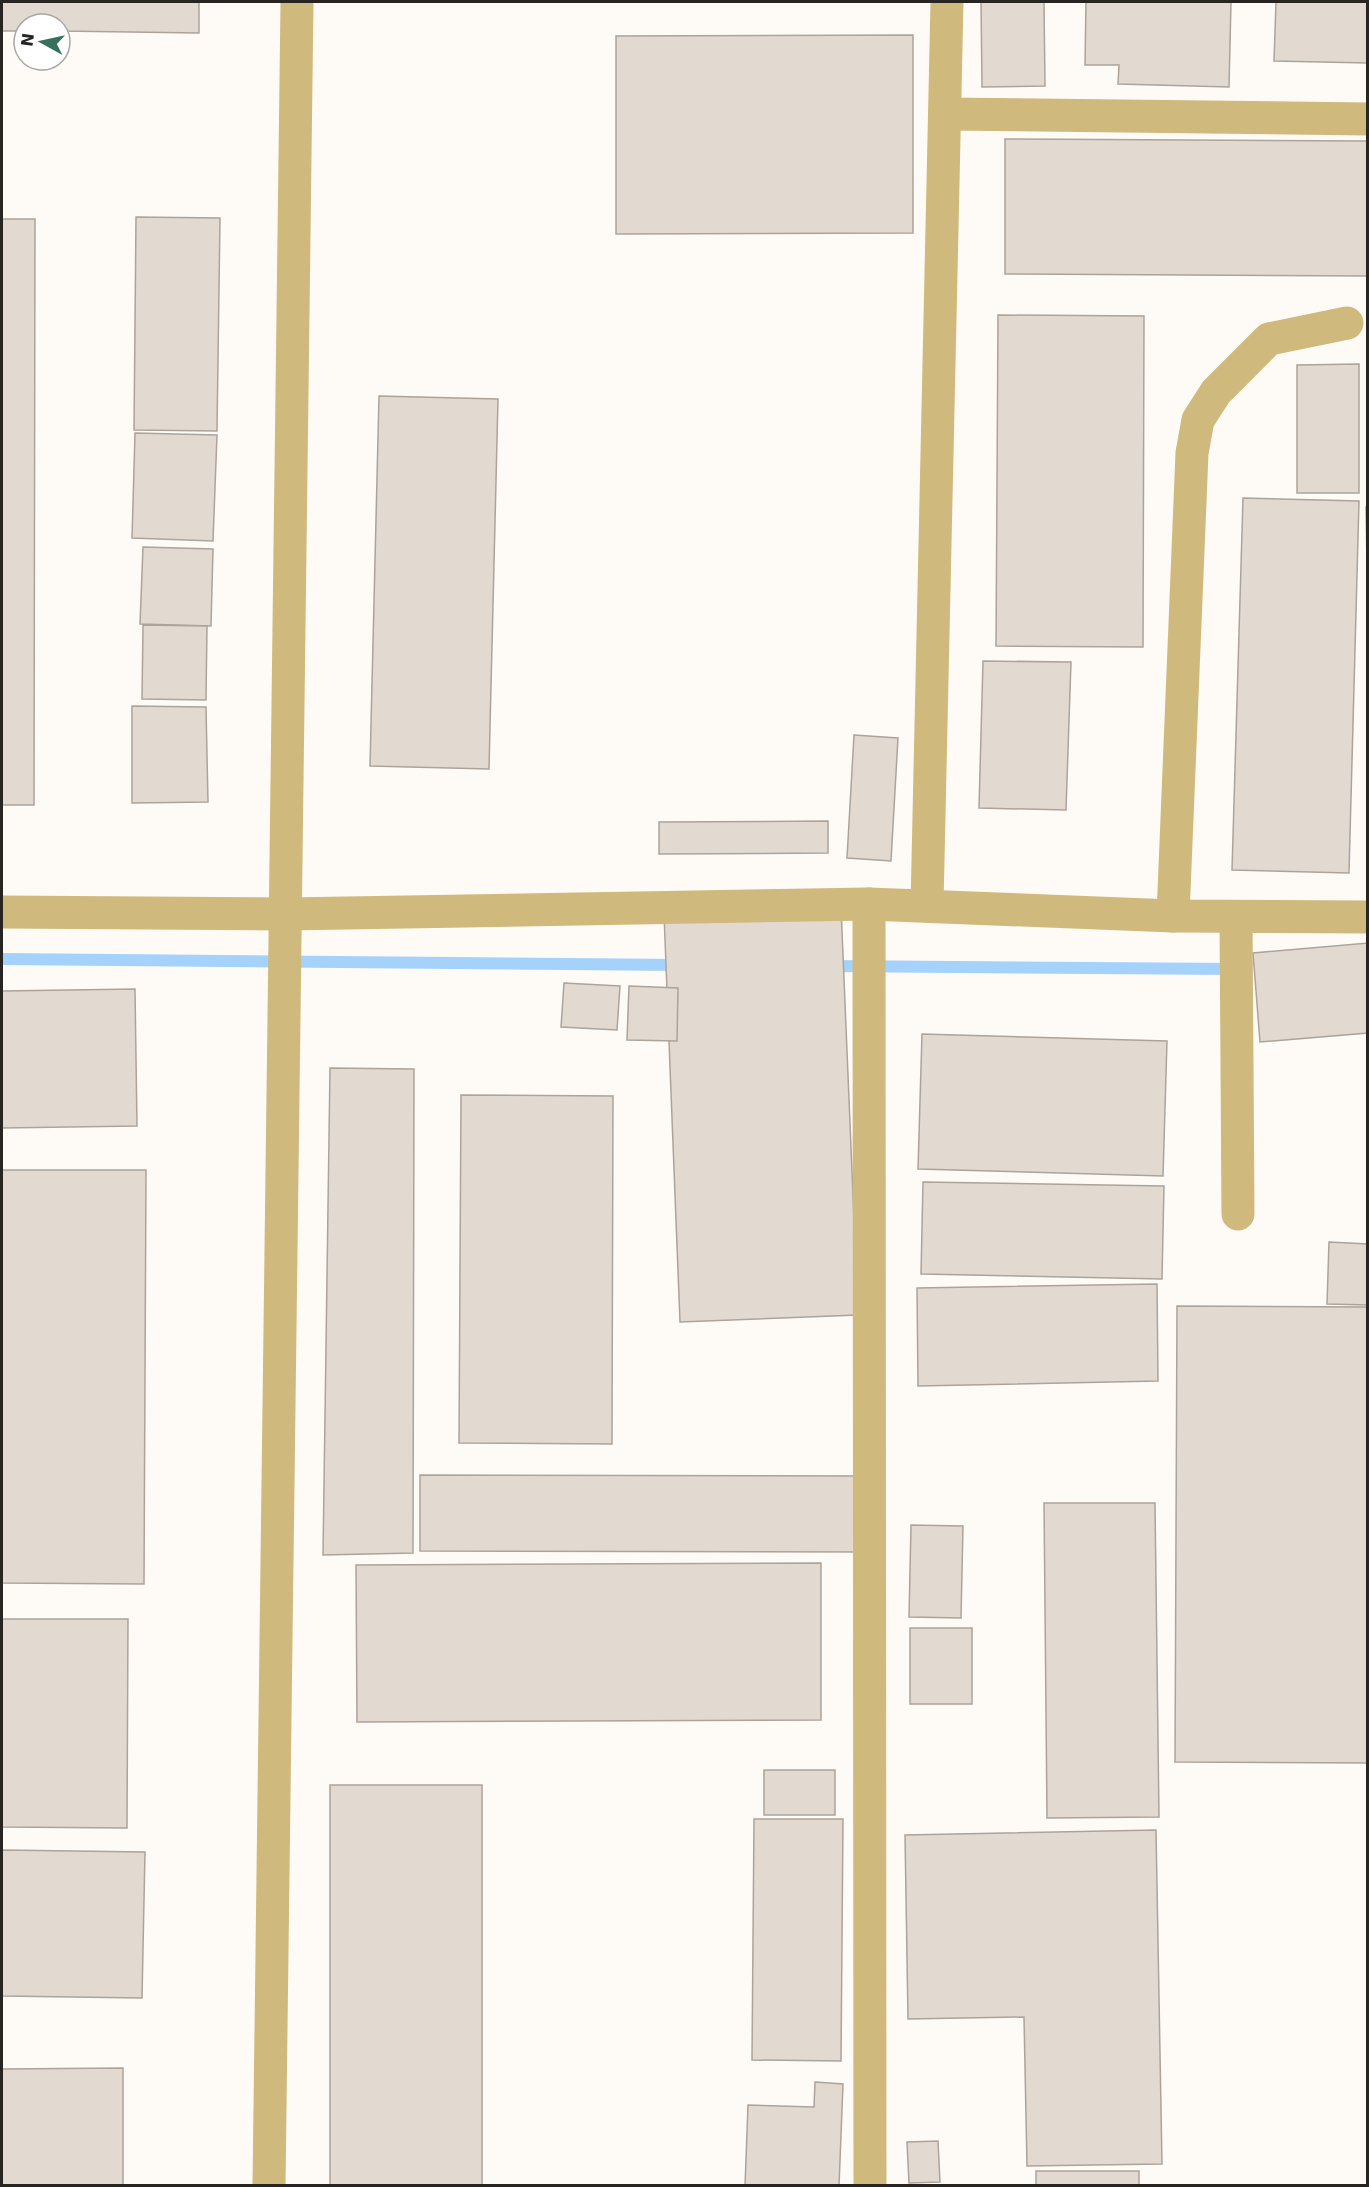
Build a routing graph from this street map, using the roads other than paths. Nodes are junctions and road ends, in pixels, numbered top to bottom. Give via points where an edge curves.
1 (297, 2) edge
2 (947, 2) edge
3 (946, 114) junction
4 (1368, 119) edge
5 (1347, 323) dead end
6 (869, 904) junction
7 (927, 906) junction
8 (2, 912) edge
9 (286, 914) junction
10 (1173, 916) junction
11 (1368, 917) edge
12 (1236, 929) junction
13 (1238, 1214) dead end
14 (269, 2186) edge
15 (870, 2186) edge

1 - 9 street
2 - 3 street
3 - 4 street
3 - 7 street
5 - 10 street via 1269,339 1216,392 1198,420 1192,453
6 - 7 street
6 - 9 street
6 - 15 street
7 - 10 street
8 - 9 street
9 - 14 street
10 - 12 street
11 - 12 street
12 - 13 street

